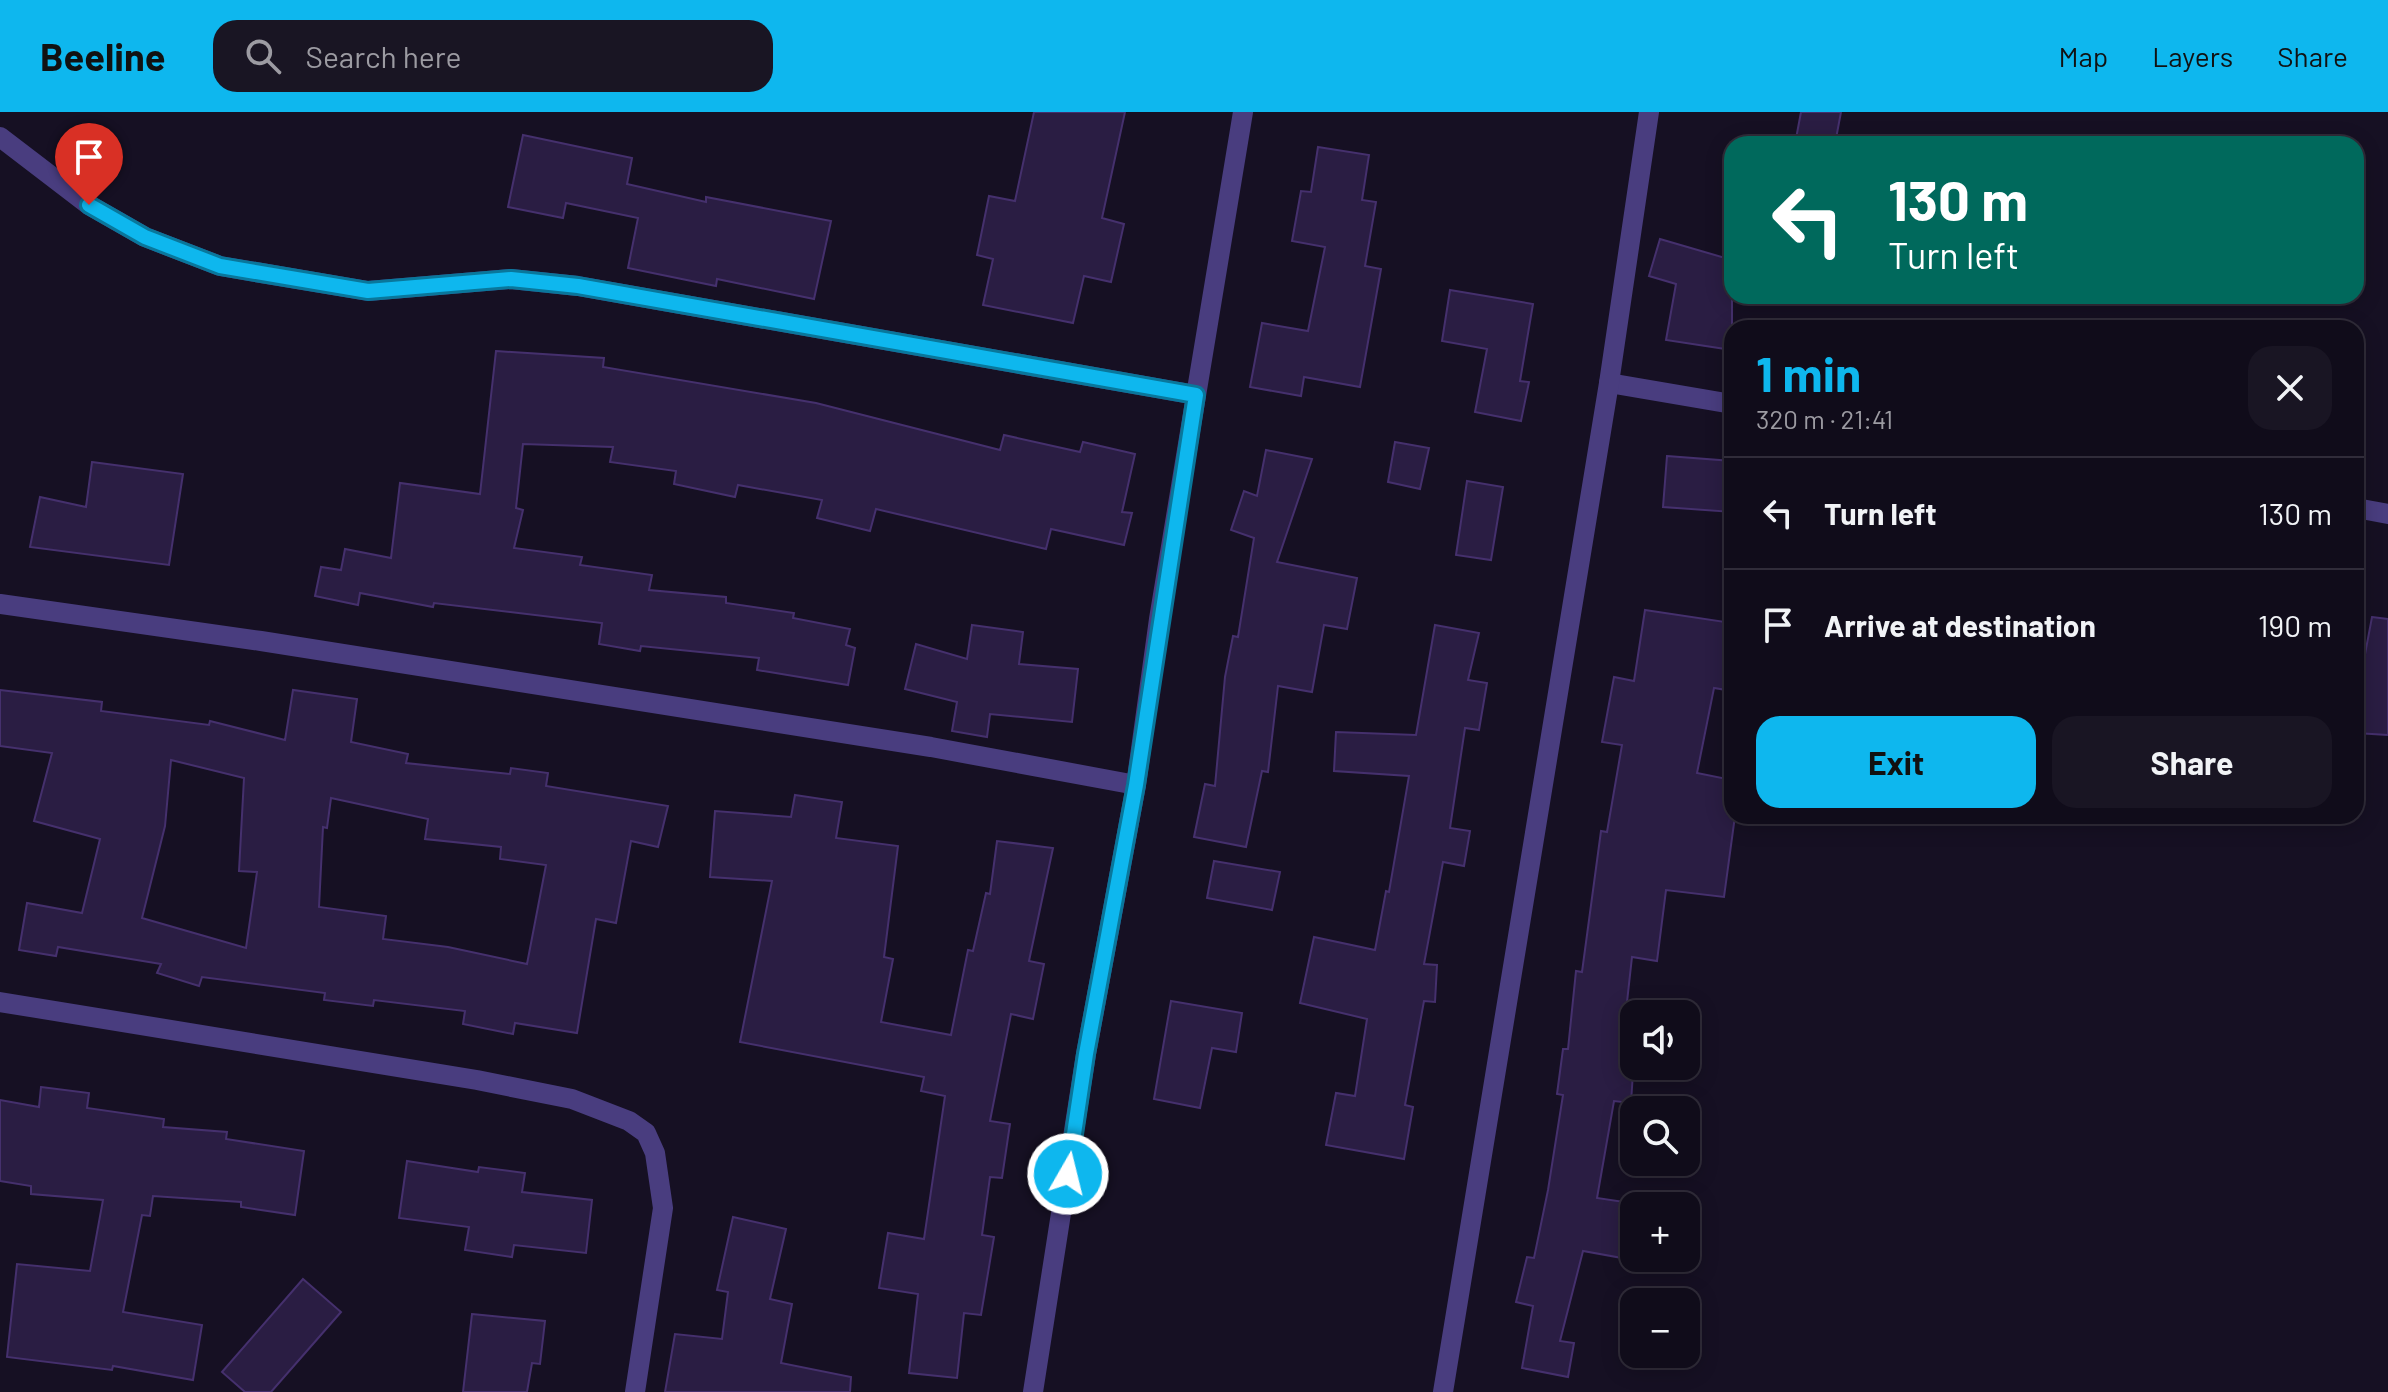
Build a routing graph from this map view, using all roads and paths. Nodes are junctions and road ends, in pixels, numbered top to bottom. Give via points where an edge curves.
1 (1243, 112) edge
2 (1649, 112) edge
3 (0, 137) edge
4 (1609, 383) junction
5 (1196, 395) junction
6 (1724, 403) edge
7 (2364, 510) edge
8 (2388, 514) edge
9 (0, 604) edge
10 (1136, 785) junction
11 (0, 1002) edge
12 (635, 1392) edge
13 (1033, 1392) edge
14 (1443, 1392) edge

1 - 5 street
2 - 4 street
3 - 5 street via 89,205 145,237 220,266 368,291 511,279 578,286
4 - 6 street
4 - 14 street
5 - 10 street
7 - 8 street
9 - 10 street via 931,747
10 - 13 street via 1086,1054
11 - 12 street via 477,1080 572,1099 629,1121 646,1133 655,1153 663,1208

